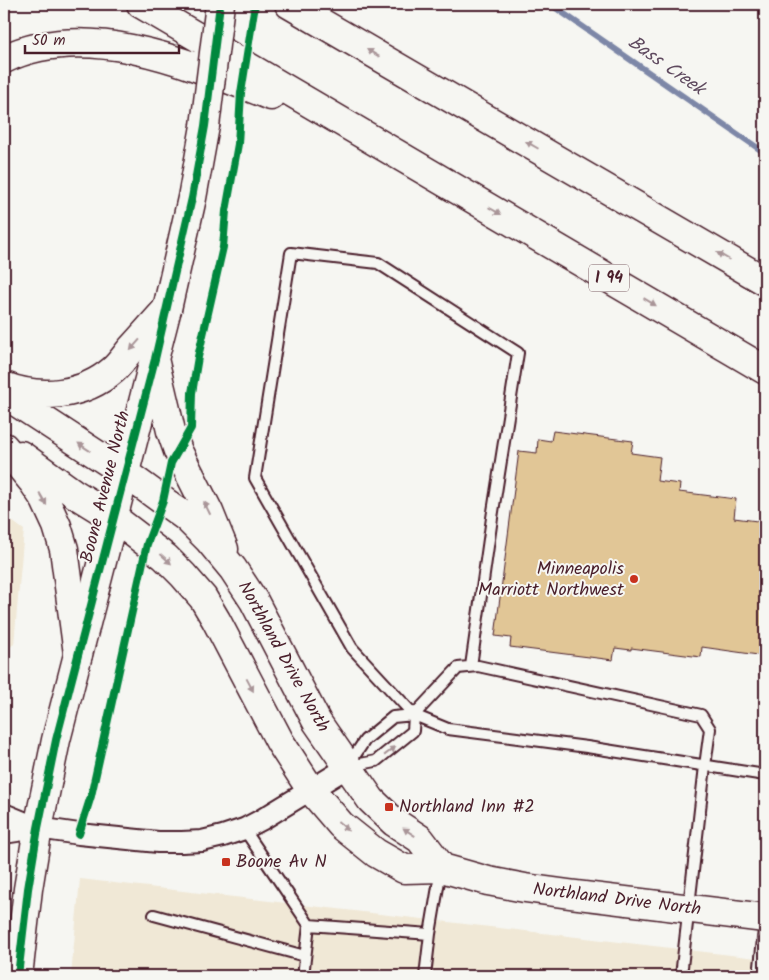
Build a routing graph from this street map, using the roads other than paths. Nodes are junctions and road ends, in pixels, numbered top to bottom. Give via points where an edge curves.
1 (141, 4) edge
2 (220, 4) edge
3 (289, 4) edge
4 (4, 59) edge
5 (453, 186) junction
6 (765, 281) edge
7 (167, 308) junction
8 (154, 359) junction
9 (765, 370) edge
10 (4, 386) edge
11 (4, 394) edge
12 (4, 442) edge
13 (4, 447) edge
14 (124, 473) junction
15 (114, 518) junction
16 (233, 569) junction
17 (78, 654) junction
18 (472, 666) junction
19 (414, 715) junction
20 (705, 766) junction
21 (348, 767) junction
22 (765, 775) edge
23 (311, 790) junction
24 (4, 814) edge
25 (38, 828) junction
26 (244, 829) junction
27 (4, 833) edge
28 (442, 868) junction
29 (688, 909) junction
30 (154, 915) dead end
31 (765, 918) edge
32 (309, 925) junction
33 (430, 934) junction
34 (305, 956) junction
35 (18, 976) edge
36 (303, 976) edge
37 (425, 976) edge
38 (681, 976) edge
39 (759, 976) edge

1 - 5 main road, I 94
2 - 7 main road, Boone Avenue North, bridge via 206,126
6 -> 3 main road
4 - 5 main road via 34,48 75,43 119,47 179,60 301,108
5 -> 9 main road, I 94
7 - 8 main road, Boone Avenue North
7 -> 10 main road via 114,369 100,380 76,390 50,395 16,391
8 - 14 main road, Boone Avenue North
16 -> 8 main road via 209,512 178,452
14 -> 11 main road, Northland Drive North
12 - 15 main road, Northland Drive North
13 -> 17 main road via 33,482 57,526 64,549
14 - 15 main road, Boone Avenue North
14 - 16 main road, Northland Drive North via 186,518
15 - 17 main road, Boone Avenue North
15 -> 23 main road, Northland Drive North via 165,558 203,598 280,742
16 - 21 main road, Northland Drive North via 254,601 317,722
17 - 25 main road, Boone Avenue North
18 - 19 lane via 458,668
18 - 19 lane via 518,353 378,263 291,253 255,478 352,648
18 - 20 lane via 701,715 710,729
19 - 20 lane via 448,729
19 - 21 lane via 393,717 364,740
21 -> 19 lane via 376,761 384,755 413,731
20 - 22 lane
20 - 29 lane
21 - 23 street
28 -> 21 main road, Northland Drive North via 420,839 394,822 371,800
23 - 26 street
23 -> 28 main road, Northland Drive North via 341,825 376,853 404,869
24 - 25 street
25 - 26 street via 158,842 202,841
25 - 27 street
25 - 35 main road, Boone Avenue North
26 - 32 lane
28 - 29 main road, Northland Drive North via 525,888
28 - 33 lane
29 - 31 main road, Northland Drive North
29 - 38 lane
30 - 34 lane
31 - 39 lane
32 - 33 lane
32 - 34 lane
33 - 37 lane
34 - 36 lane

